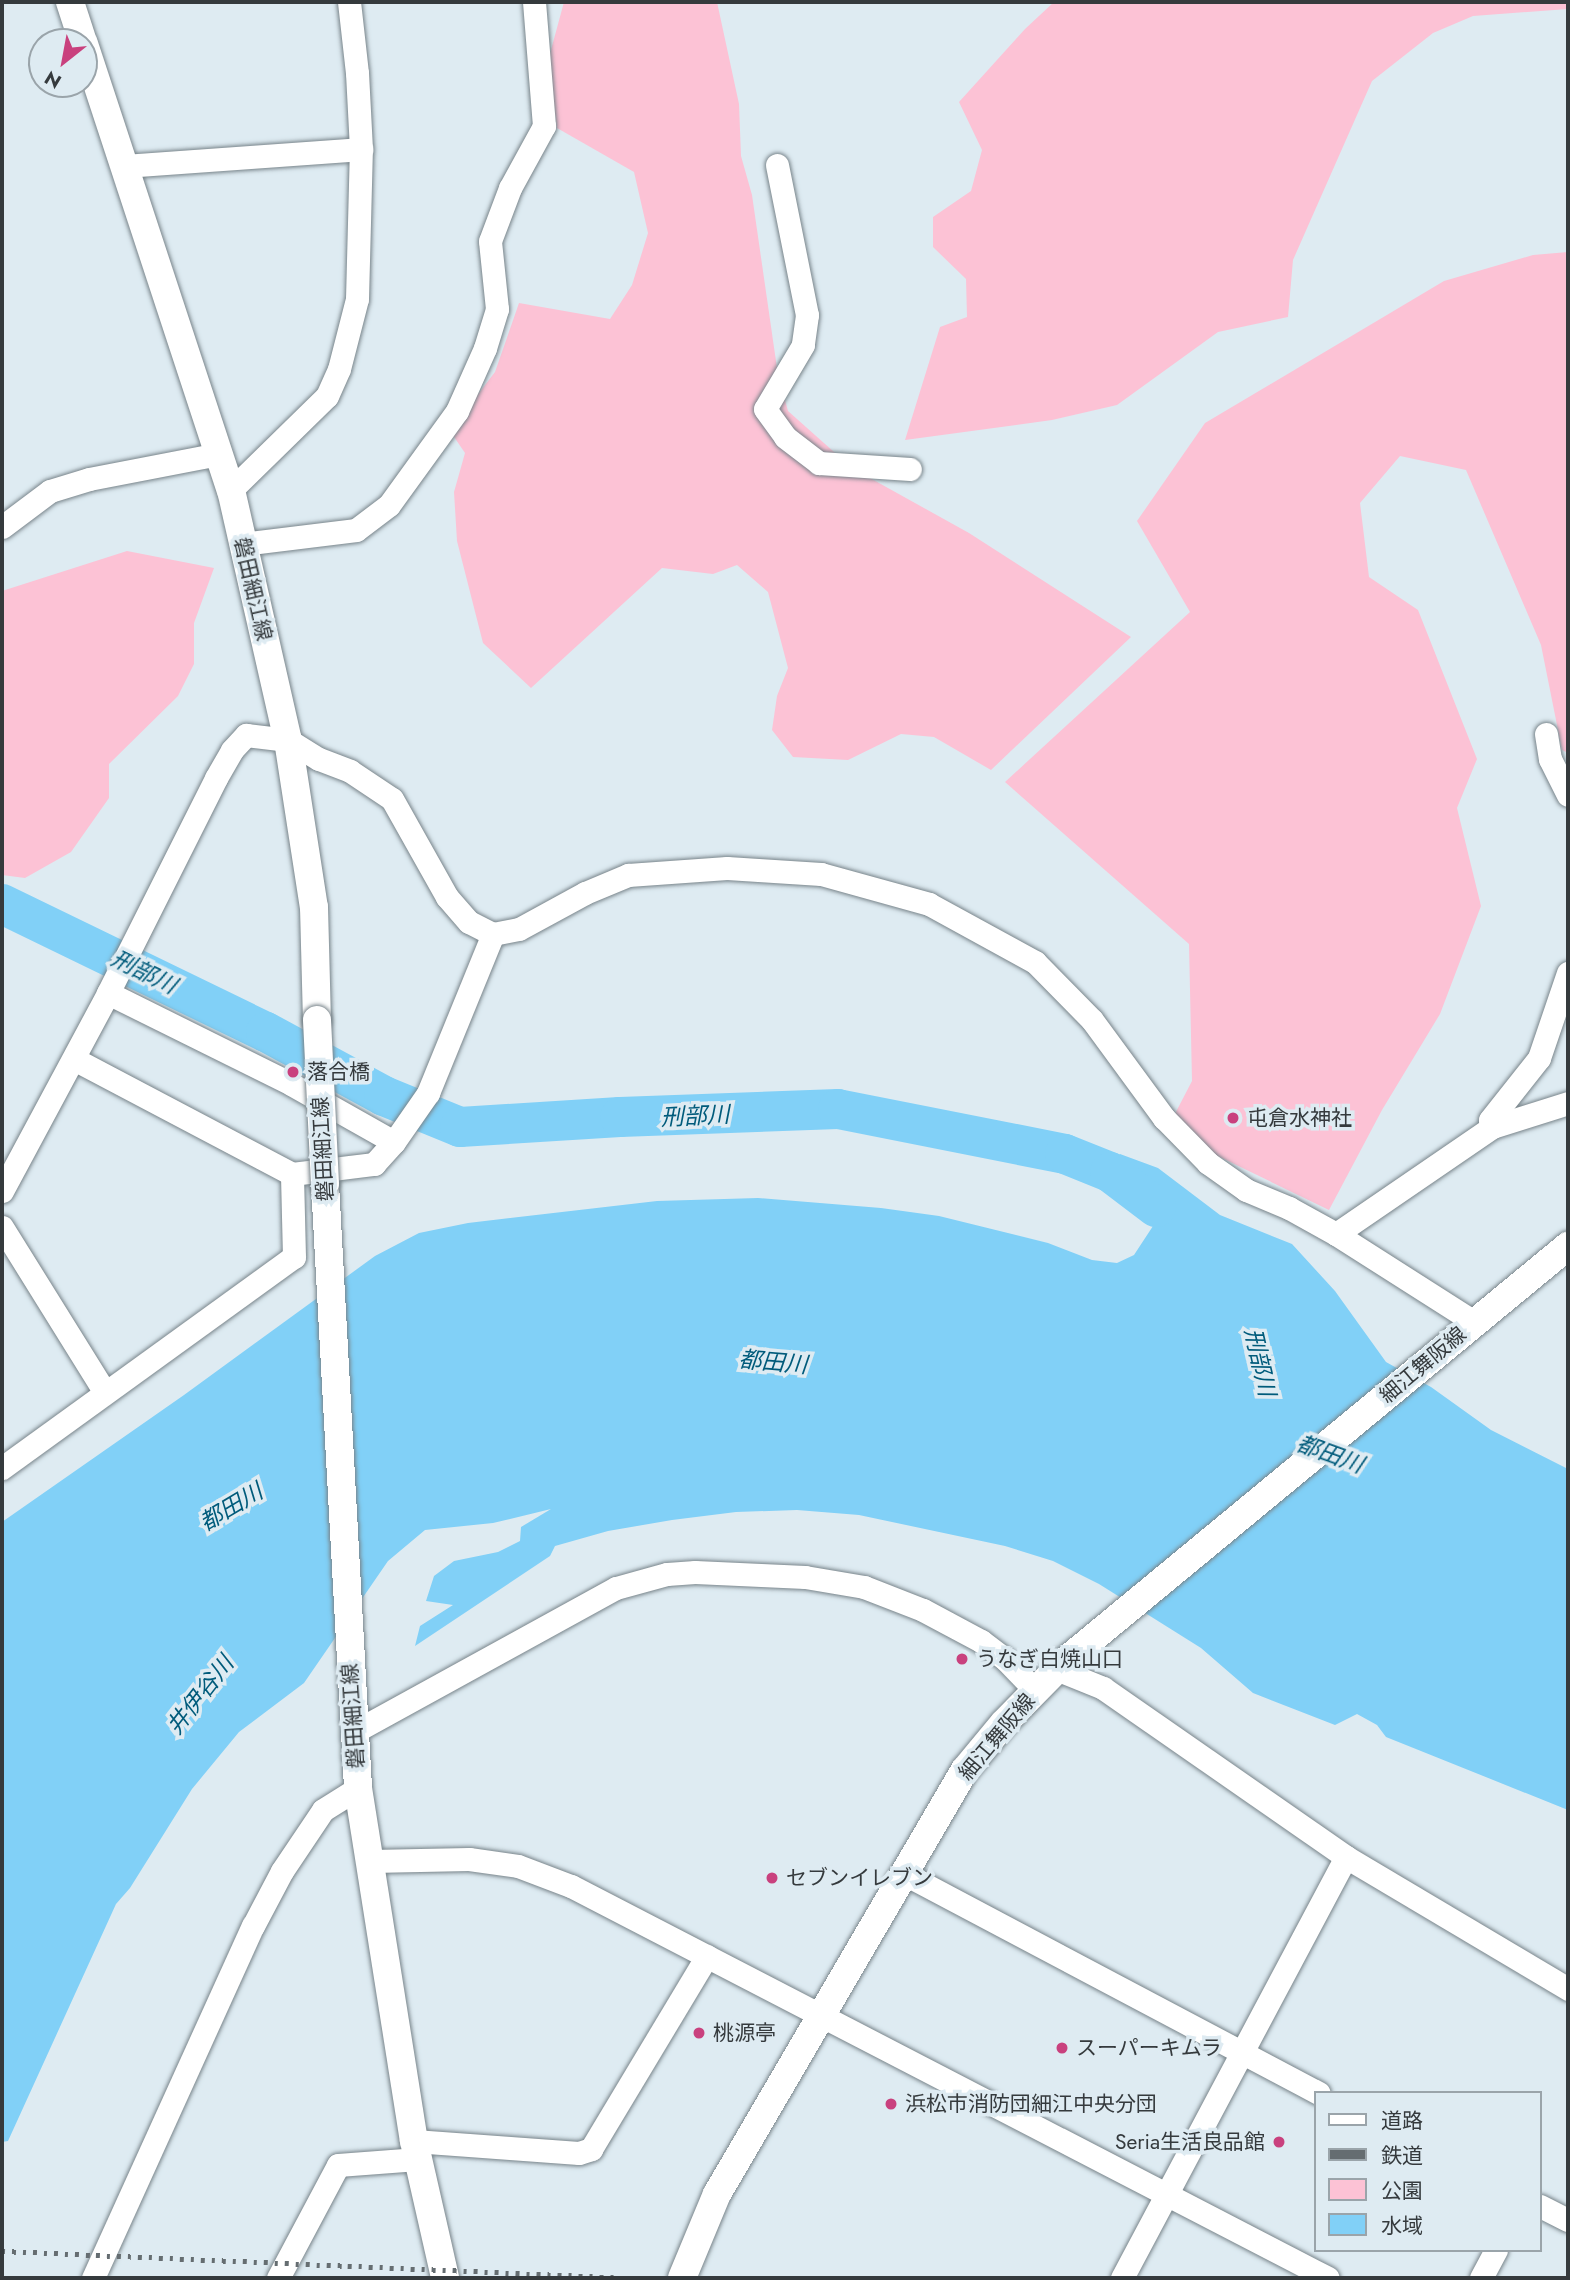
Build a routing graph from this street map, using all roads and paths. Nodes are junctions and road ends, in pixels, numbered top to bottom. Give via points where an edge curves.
1 (70, 2) edge
2 (349, 2) edge
3 (534, 2) edge
4 (79, 28) edge
5 (98, 85) edge
6 (361, 149) junction
7 (777, 165) dead end
8 (125, 166) junction
9 (219, 454) junction
10 (910, 469) dead end
11 (231, 490) junction
12 (2, 527) edge
13 (242, 544) junction
14 (1546, 734) dead end
15 (288, 740) junction
16 (1568, 795) edge
17 (493, 934) junction
18 (1568, 973) edge
19 (108, 993) junction
20 (74, 1059) junction
21 (1568, 1103) edge
22 (1492, 1127) junction
23 (398, 1137) junction
24 (292, 1174) junction
25 (2, 1191) edge
26 (2, 1227) edge
27 (1336, 1234) junction
28 (1568, 1246) edge
29 (1466, 1330) junction
30 (104, 1391) junction
31 (2, 1468) edge
32 (1060, 1666) junction
33 (1036, 1690) junction
34 (352, 1724) junction
35 (358, 1788) junction
36 (1346, 1857) junction
37 (370, 1861) junction
38 (905, 1874) junction
39 (707, 1956) junction
40 (1568, 1989) edge
41 (824, 2015) junction
42 (1241, 2053) junction
43 (1315, 2091) edge
44 (416, 2150) junction
45 (1167, 2195) junction
46 (1542, 2207) edge
47 (1568, 2220) edge
48 (1495, 2252) edge
49 (103, 2275) edge
50 (278, 2278) edge
51 (445, 2278) edge
52 (682, 2278) edge
53 (1122, 2278) edge
54 (1328, 2278) edge
55 (1481, 2278) edge

1 - 4 main road, 磐田細江線
2 - 6 street
3 - 13 street via 544,126 510,188 490,241 497,309 457,411 389,505 355,530
5 - 8 main road, 磐田細江線
6 - 8 street
6 - 11 street via 357,299 339,369 327,396
7 - 10 street via 807,315 803,345 765,409 785,437 819,463
8 - 9 main road, 磐田細江線
9 - 11 main road, 磐田細江線
9 - 12 street via 50,491
11 - 13 main road, 磐田細江線
13 - 15 main road, 磐田細江線
14 - 16 street via 1550,759
15 - 17 street via 393,799 447,897 469,922
15 - 19 street via 246,735 232,750
15 - 34 main road, 磐田細江線, bridge via 314,907
17 - 23 street via 428,1093
17 - 27 street via 519,929 628,875 727,868 821,874 929,904 1035,962 1092,1020 1164,1118 1208,1163 1247,1190
18 - 22 street via 1539,1058 1490,1120
19 - 20 street
19 - 23 street
20 - 24 street
20 - 25 street
21 - 22 street
22 - 27 street
23 - 24 street via 374,1164
24 - 30 street via 294,1257
26 - 30 street
27 - 29 street
28 - 29 main road, 細江舞阪線
29 - 32 main road, 細江舞阪線
30 - 31 street
32 - 33 main road, 細江舞阪線
32 - 36 street via 1103,1688
33 - 34 street via 981,1641 923,1610 864,1587 805,1577 695,1572 667,1574 616,1588
33 - 38 main road, 細江舞阪線 via 965,1770
34 - 35 main road, 磐田細江線
35 - 37 main road, 磐田細江線
35 - 49 street via 323,1810 282,1871 253,1926
36 - 40 street
36 - 42 street
37 - 39 street via 469,1859 518,1866 571,1886
37 - 44 main road, 磐田細江線
38 - 41 main road, 細江舞阪線
38 - 42 street
39 - 41 street
39 - 44 street via 591,2149 579,2153
41 - 45 street
41 - 52 main road, 細江舞阪線 via 717,2194
42 - 43 street
42 - 45 street
44 - 50 street via 338,2165
44 - 51 main road, 磐田細江線
45 - 53 street
45 - 54 street
46 - 47 street
48 - 55 street

